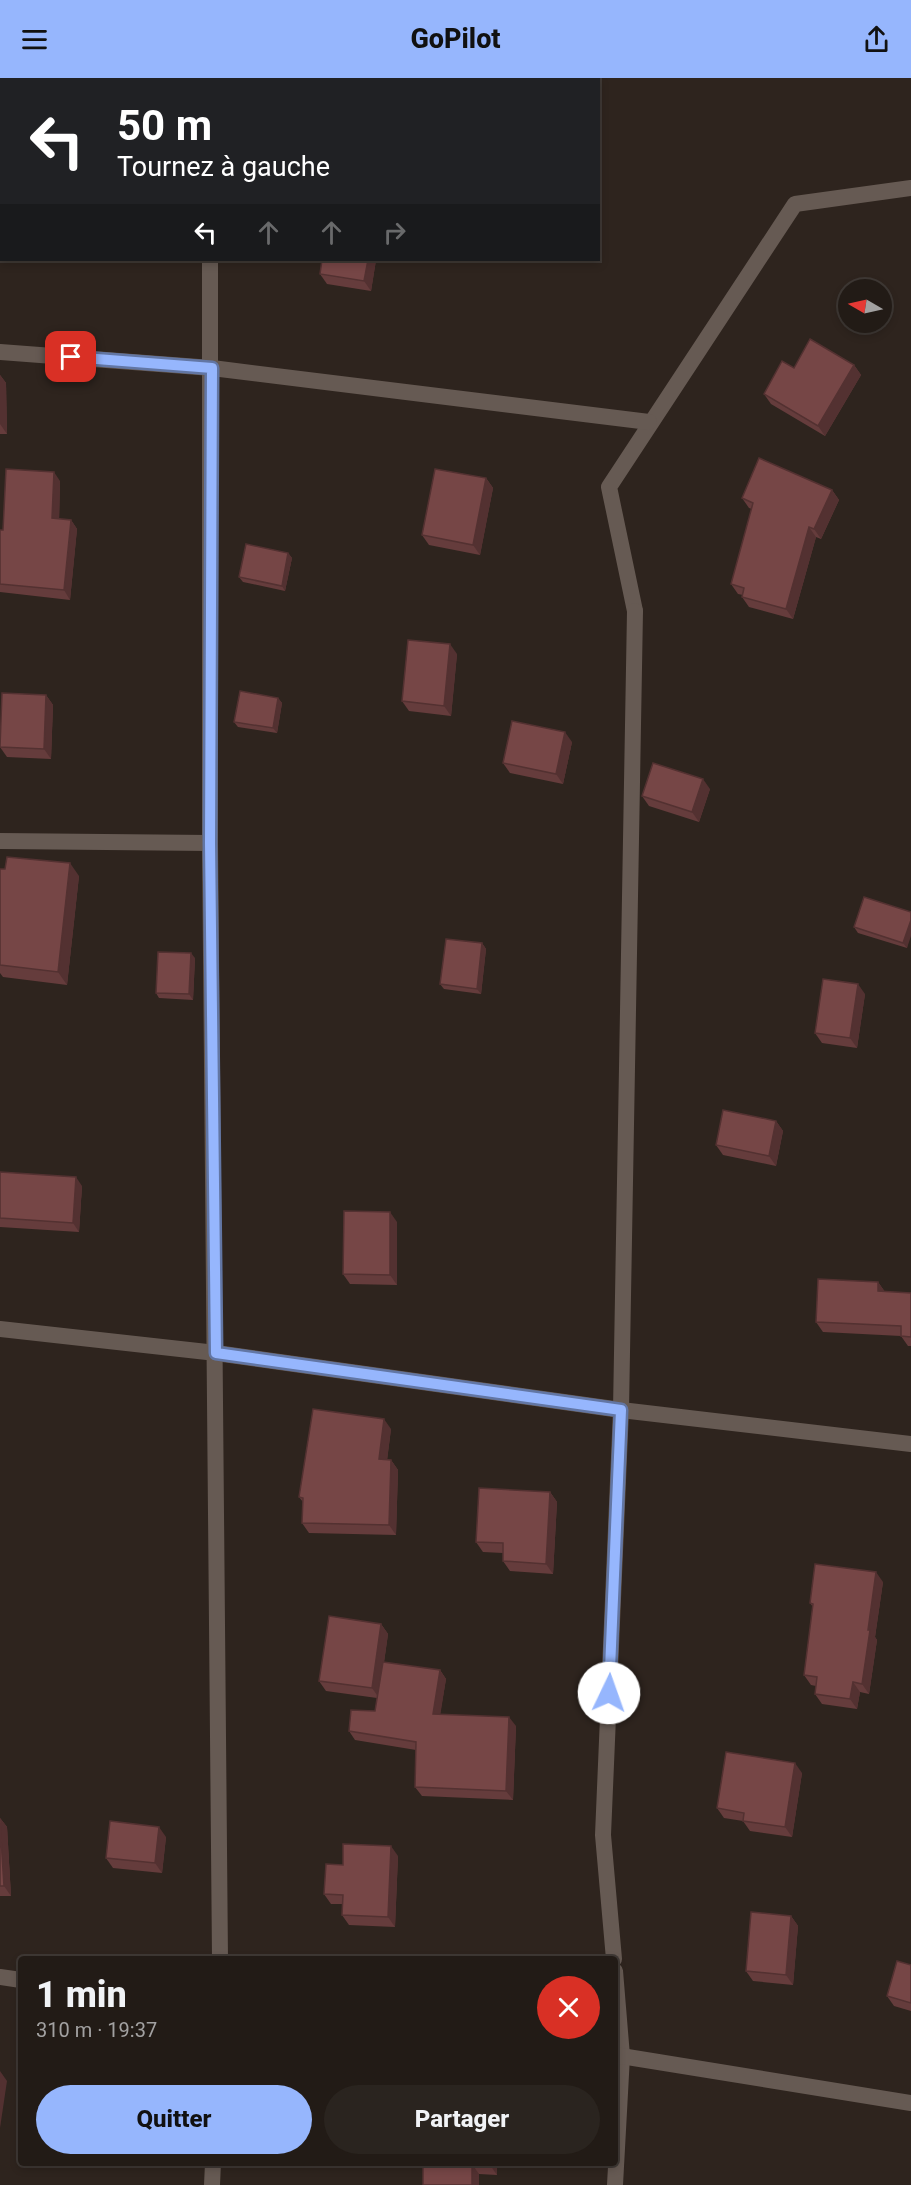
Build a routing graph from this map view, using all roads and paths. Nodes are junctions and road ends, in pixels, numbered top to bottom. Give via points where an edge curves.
1 (911, 188) edge
2 (210, 261) edge
3 (0, 352) edge
4 (212, 368) junction
5 (649, 422) junction
6 (0, 841) edge
7 (210, 843) junction
8 (0, 1329) edge
9 (216, 1353) junction
10 (621, 1410) junction
11 (911, 1444) edge
12 (220, 1956) edge
13 (614, 1956) edge
14 (0, 1977) edge
15 (18, 1980) edge
16 (618, 2035) edge
17 (619, 2056) edge
18 (618, 2088) edge
19 (911, 2103) edge
20 (213, 2166) edge
21 (616, 2166) edge
22 (212, 2185) edge
23 (615, 2185) edge

1 - 5 street via 795,204
2 - 4 street
3 - 4 street
4 - 5 street
4 - 7 street
5 - 10 street via 609,487 635,611
6 - 7 street
7 - 9 street
8 - 9 street
9 - 10 street
9 - 12 street
10 - 11 street
10 - 13 street via 603,1835
14 - 15 street
16 - 17 street
17 - 18 street
17 - 19 street
20 - 22 street
21 - 23 street

